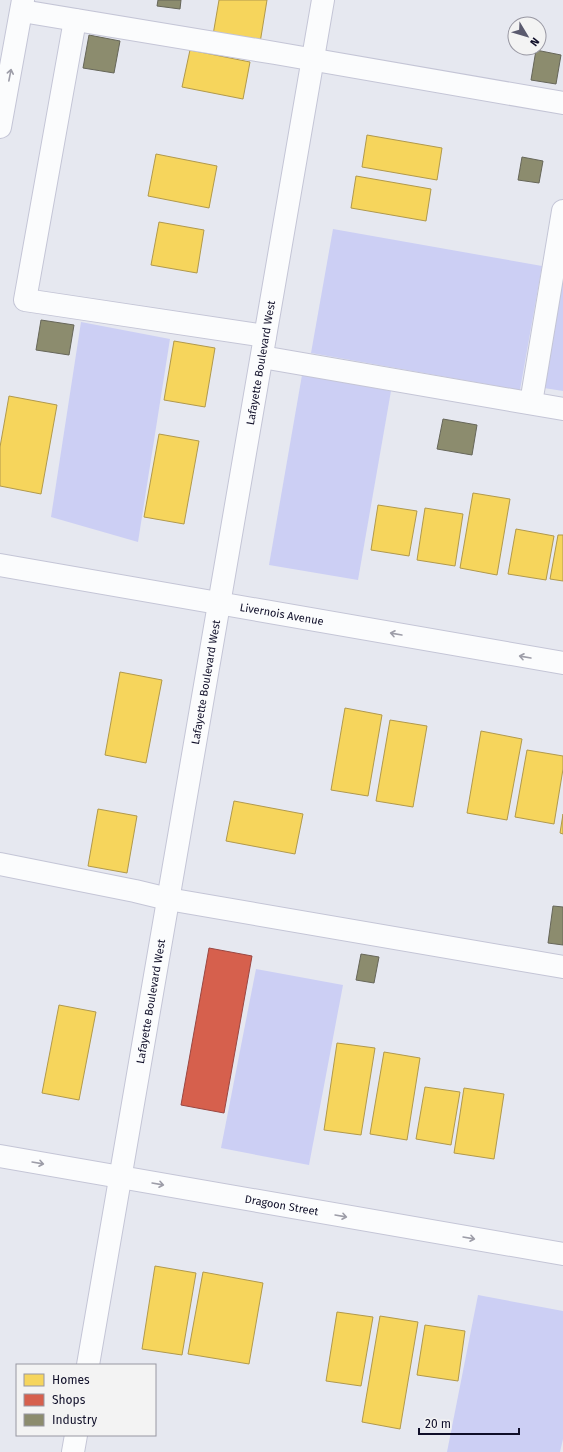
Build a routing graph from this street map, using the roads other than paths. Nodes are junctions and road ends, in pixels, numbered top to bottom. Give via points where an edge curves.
1 (323, 0) edge
2 (22, 6) edge
3 (75, 20) junction
4 (313, 59) junction
5 (563, 103) edge
6 (0, 127) edge
7 (563, 211) edge
8 (265, 336) junction
9 (262, 357) junction
10 (531, 404) junction
11 (563, 409) edge
12 (0, 565) edge
13 (219, 604) junction
14 (563, 663) edge
15 (0, 864) edge
16 (168, 900) junction
17 (563, 967) edge
18 (0, 1156) edge
19 (120, 1178) junction
20 (563, 1254) edge
21 (88, 1364) edge
22 (76, 1436) edge
23 (73, 1452) edge

1 - 4 street, Lafayette Boulevard West
2 - 3 street
6 -> 2 street
3 - 4 street
3 - 8 street via 26,300
4 - 5 street
4 - 8 street, Lafayette Boulevard West
7 - 10 street
8 - 9 street, Lafayette Boulevard West
9 - 10 street
9 - 13 street, Lafayette Boulevard West
10 - 11 street
12 - 13 street, Livernois Avenue
14 -> 13 street, Livernois Avenue
13 - 16 street, Lafayette Boulevard West
15 - 16 street
16 - 17 street
16 - 19 street, Lafayette Boulevard West
18 -> 19 street, Dragoon Street
19 -> 20 street, Dragoon Street
19 - 21 street, Lafayette Boulevard West
22 - 23 street

